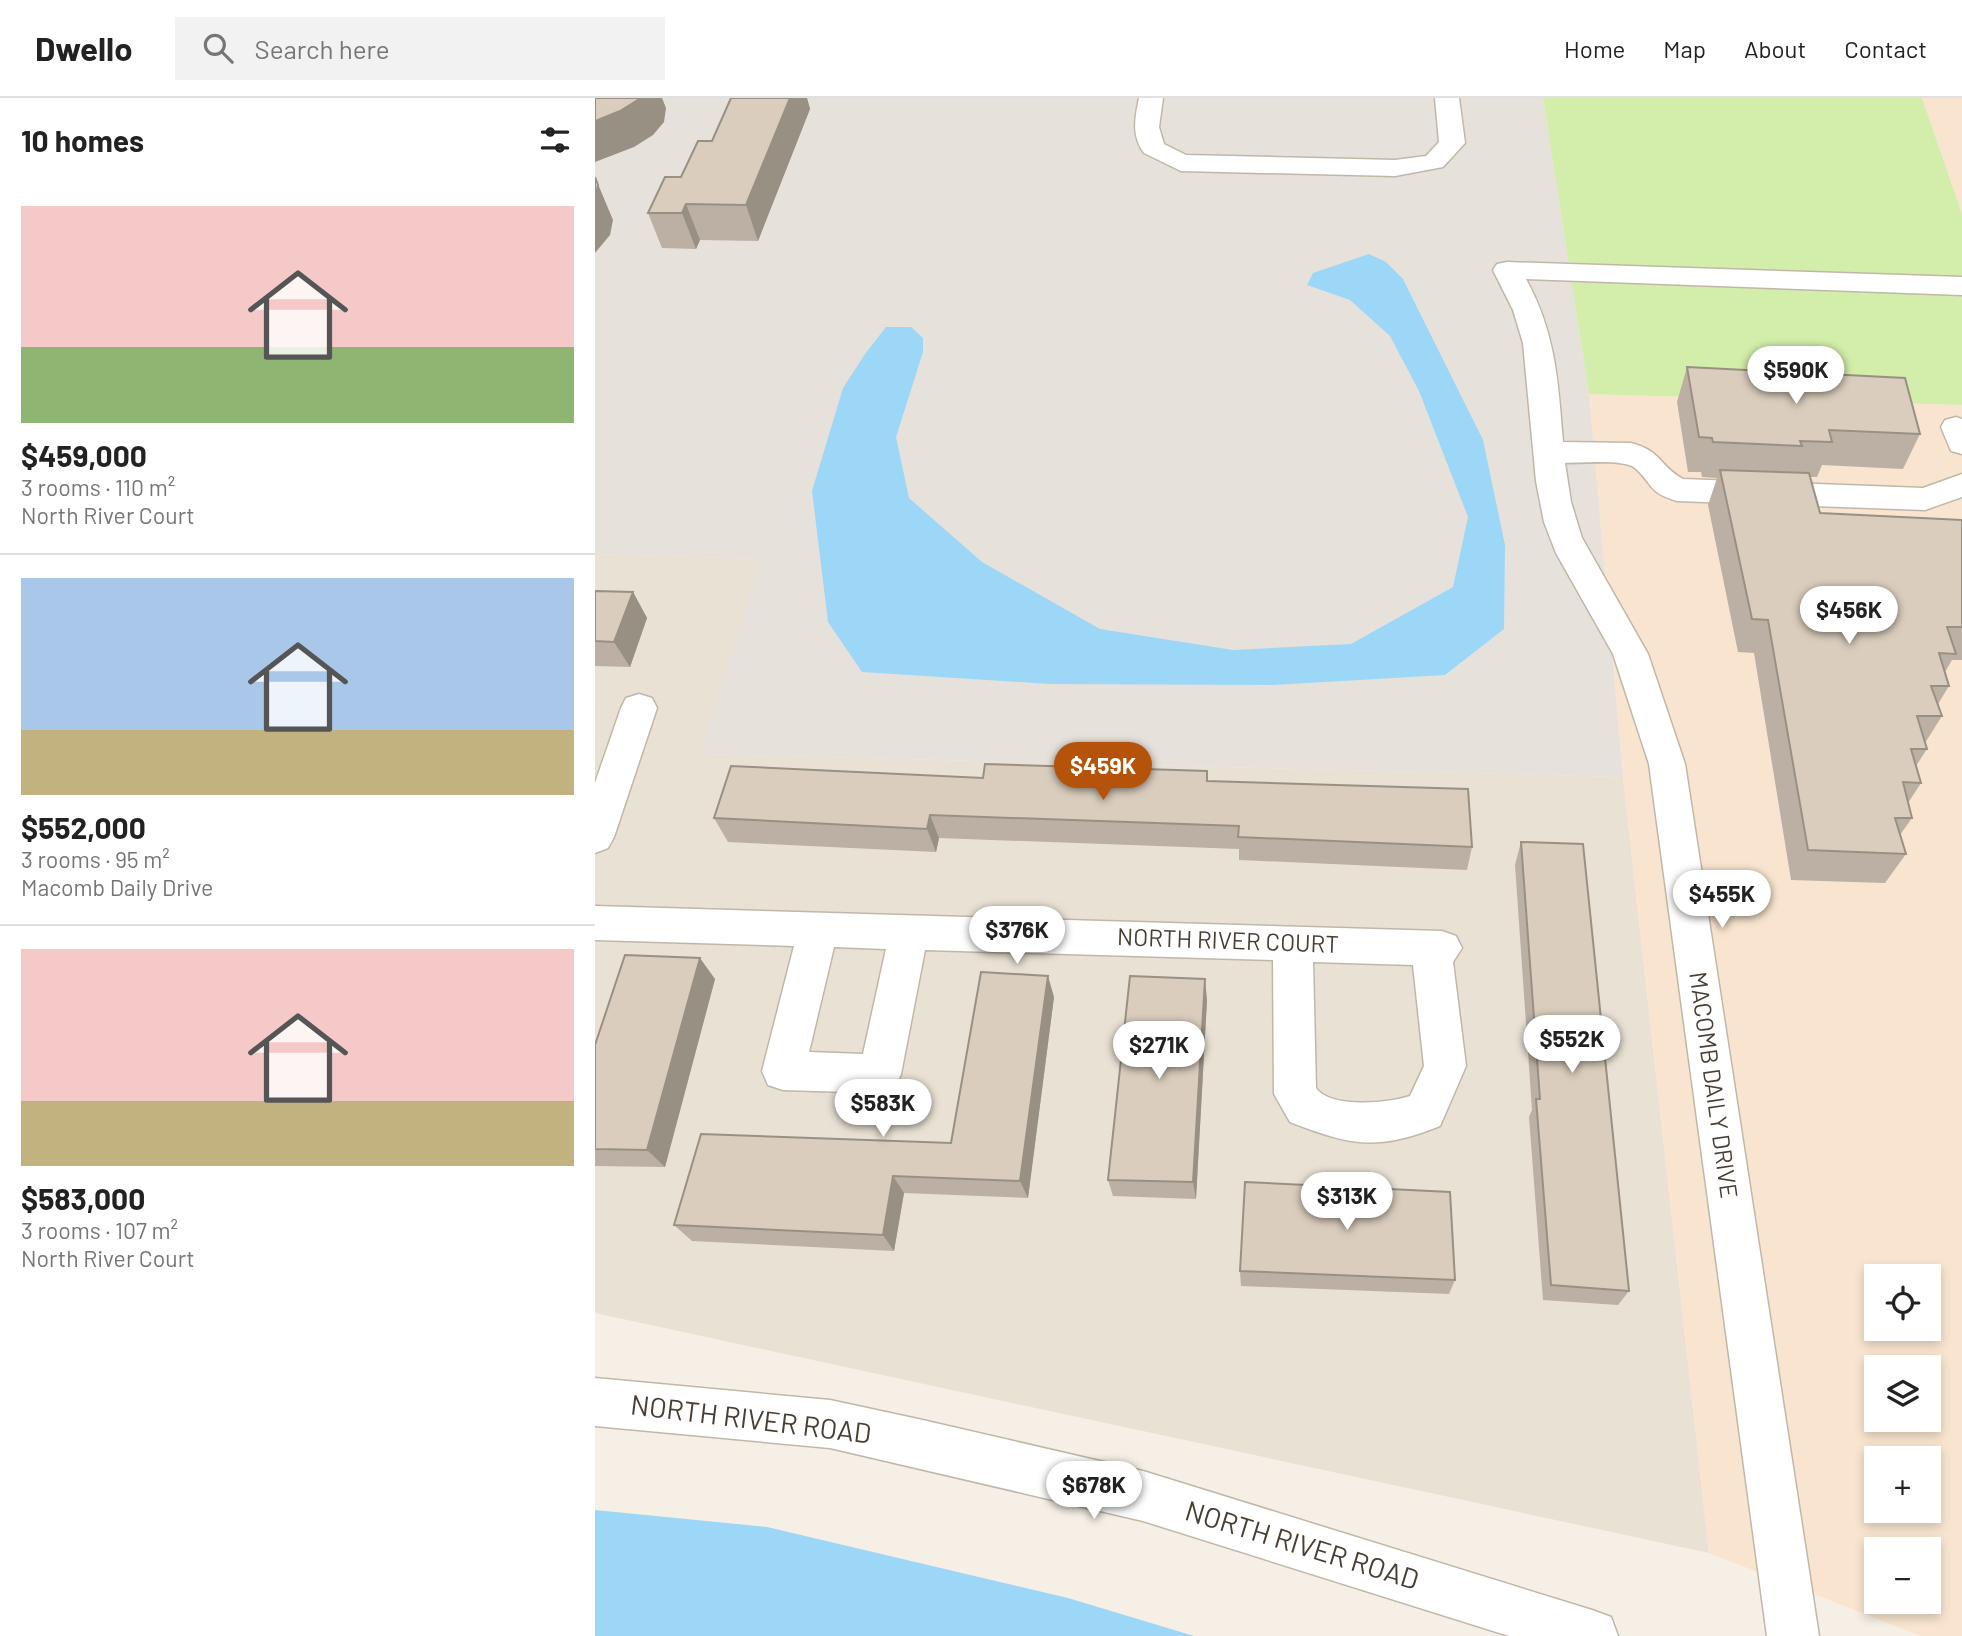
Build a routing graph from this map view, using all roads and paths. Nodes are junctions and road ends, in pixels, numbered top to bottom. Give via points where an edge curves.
1 (1151, 98) edge
2 (1447, 98) edge
3 (1962, 285) edge
4 (1548, 452) junction
5 (1962, 485) edge
6 (639, 708) dead end
7 (595, 837) edge
8 (595, 923) edge
9 (818, 929) junction
10 (909, 932) junction
11 (1293, 943) junction
12 (595, 1402) edge
13 (1592, 1636) edge
14 (1793, 1636) edge

1 - 2 street via 1146,127 1153,148 1181,163 1395,167 1434,162 1452,143
3 - 4 street, MACOMB DAILY DRIVE via 1507,270 1531,320 1540,353
4 - 5 street via 1631,453 1677,490 1925,499
4 - 14 street, MACOMB DAILY DRIVE via 1560,525 1640,675 1667,764
6 - 7 street
8 - 9 street, NORTH RIVER COURT
9 - 10 street, NORTH RIVER COURT
9 - 10 street via 783,1071 880,1073
10 - 11 street, NORTH RIVER COURT
11 - 11 street, NORTH RIVER COURT via 1295,1094 1305,1108 1342,1121 1390,1123 1425,1112 1445,1066 1436,947
12 - 13 street, NORTH RIVER ROAD via 793,1420 918,1443 1143,1496

